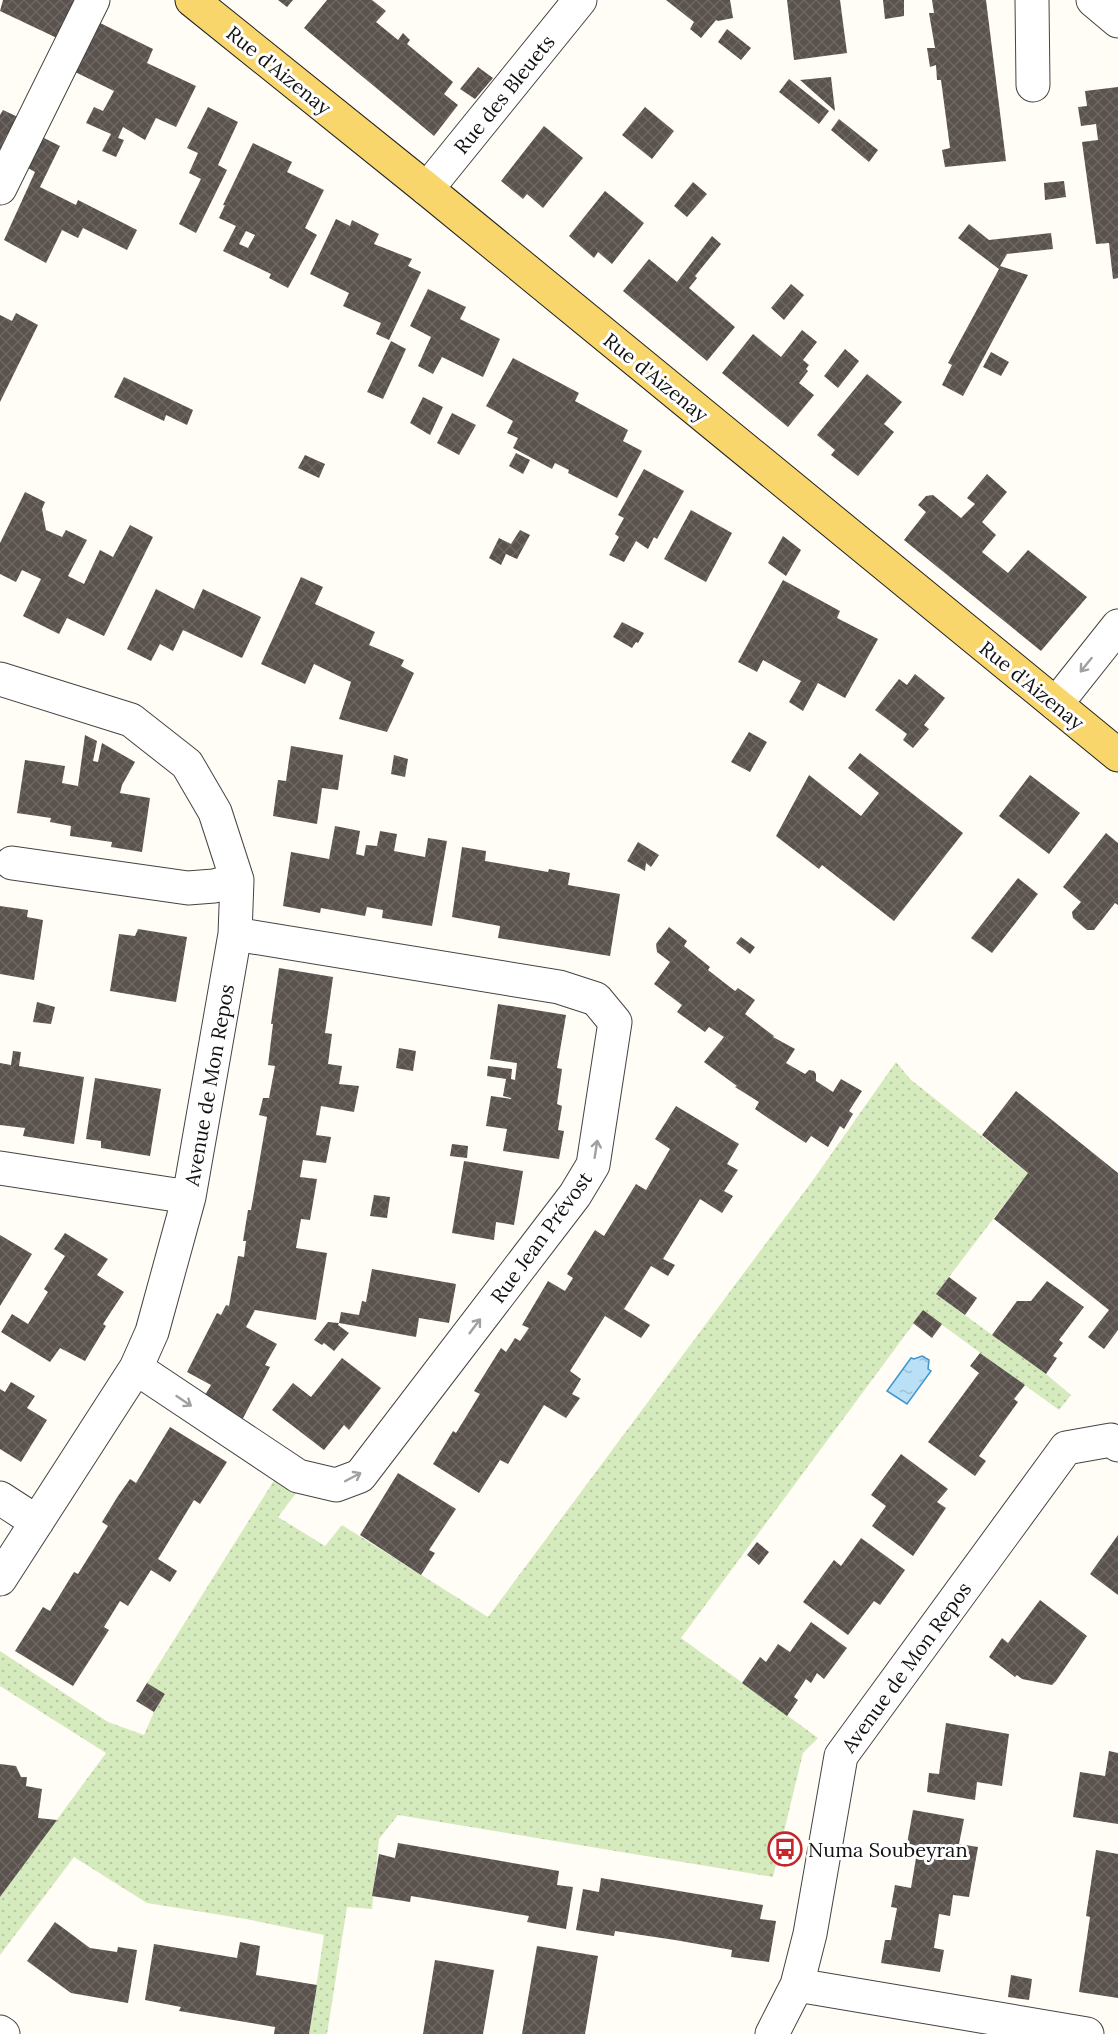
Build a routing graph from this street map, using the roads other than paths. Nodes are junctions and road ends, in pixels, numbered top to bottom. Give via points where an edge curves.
1 (93, 0) edge
2 (192, 0) edge
3 (580, 0) edge
4 (1032, 0) edge
5 (1093, 0) edge
6 (1118, 21) edge
7 (1033, 85) dead end
8 (0, 188) edge
9 (427, 189) junction
10 (1118, 626) edge
11 (0, 679) edge
12 (1056, 704) junction
13 (1118, 755) edge
14 (12, 863) dead end
15 (237, 880) junction
16 (235, 934) junction
17 (0, 1168) edge
18 (189, 1197) junction
19 (136, 1368) junction
20 (1118, 1445) edge
21 (0, 1498) edge
22 (37, 1522) junction
23 (0, 1579) edge
24 (796, 1985) junction
25 (772, 2034) edge
26 (1087, 2034) edge

1 - 8 street
2 - 9 main road, Rue d'Aizenay
3 - 9 street, Rue des Bleuets
4 - 7 street
5 - 6 street
9 - 12 main road, Rue d'Aizenay
10 -> 12 street
11 - 15 street, Avenue de Mon Repos via 131,720 187,764 215,812
12 - 13 main road, Rue d'Aizenay
14 - 15 street via 188,888
15 - 16 street, Avenue de Mon Repos
16 - 18 street, Avenue de Mon Repos
19 -> 16 street, Rue Jean Prévost via 298,1476 336,1485 360,1476 575,1196 593,1165 615,1022 596,999 559,987
17 - 18 street
18 - 19 street, Avenue de Mon Repos via 152,1332
19 - 22 street, Avenue de Mon Repos
20 - 24 street, Avenue de Mon Repos via 1111,1440 1066,1448 841,1756 810,1934
21 - 22 street
22 - 23 street, Avenue de Mon Repos
24 - 25 street, Avenue de Mon Repos
24 - 26 street

